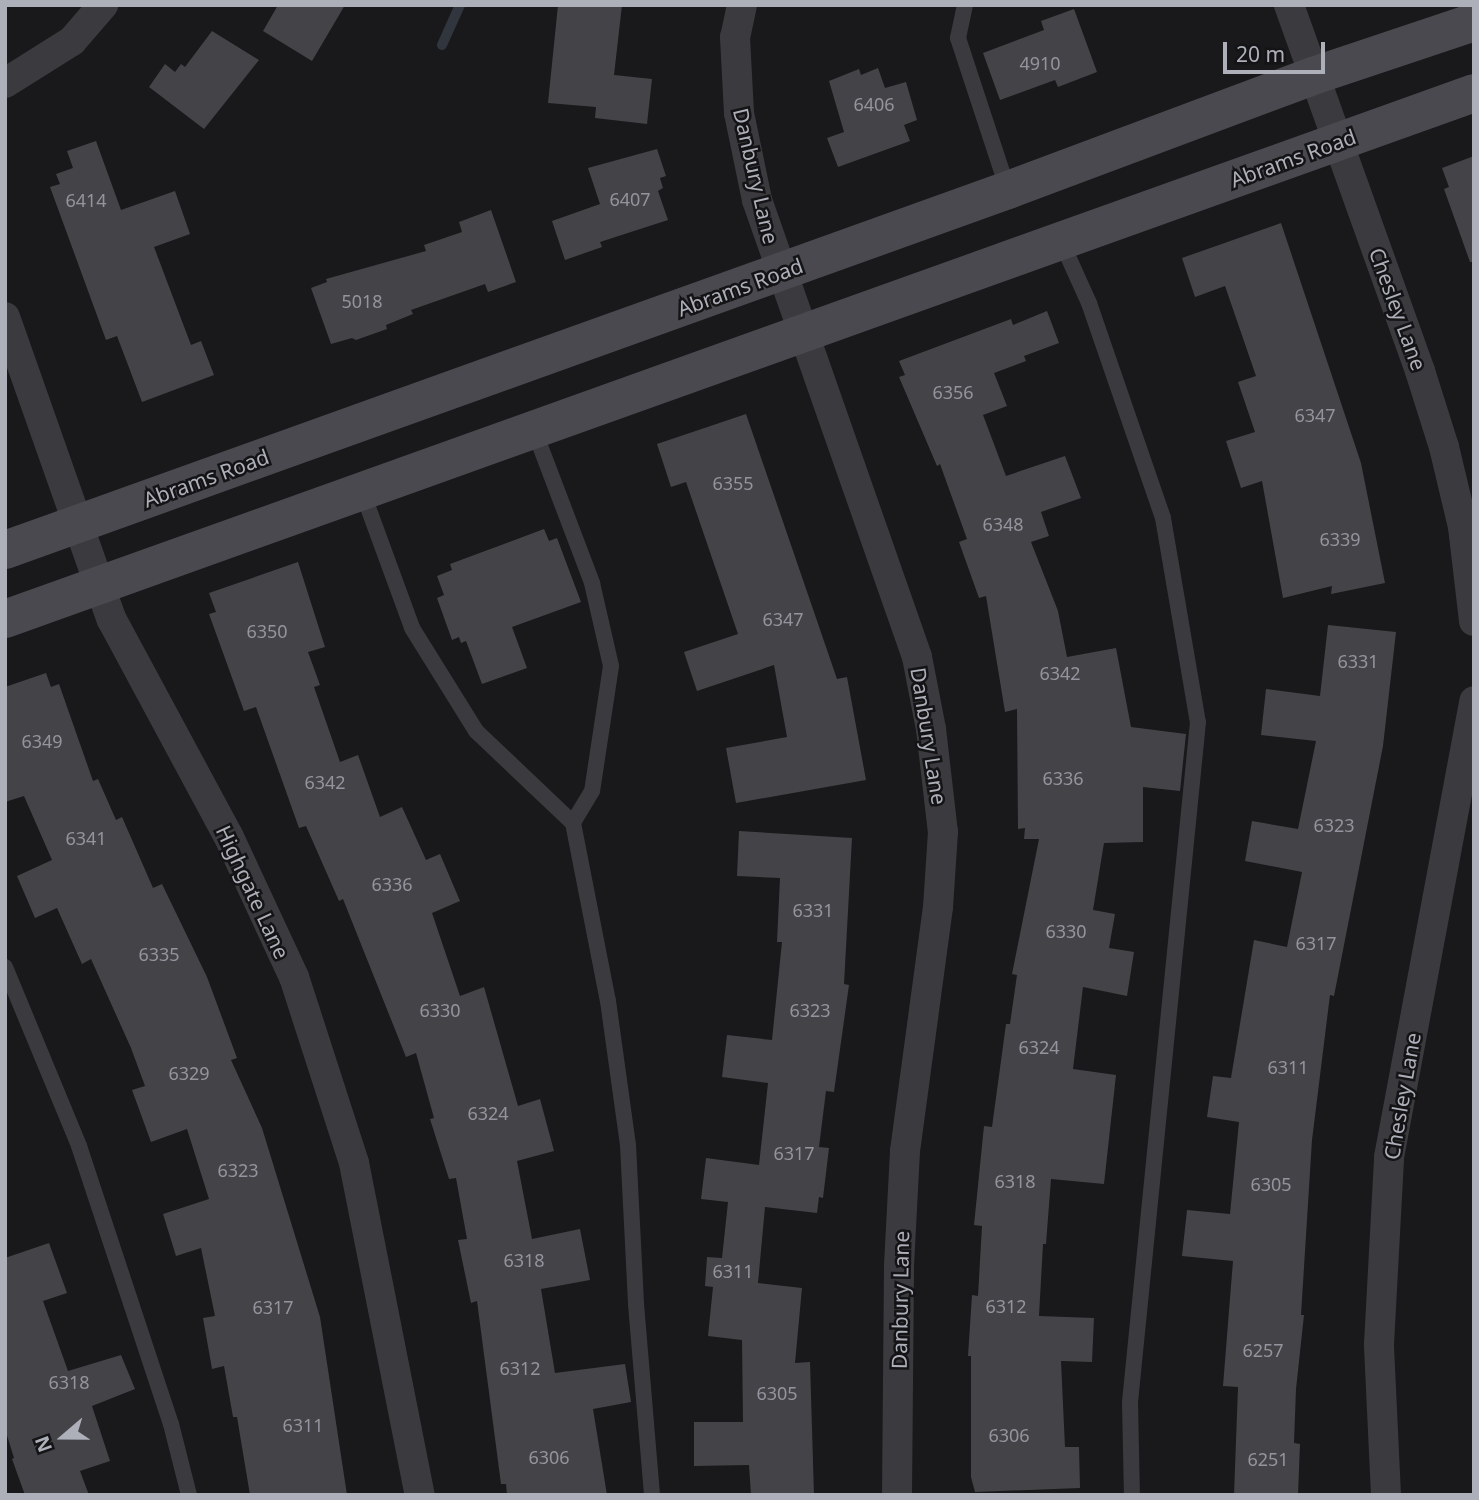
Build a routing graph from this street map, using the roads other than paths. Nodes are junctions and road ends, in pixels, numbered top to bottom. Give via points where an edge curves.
1 (103, 5) edge
2 (742, 5) edge
3 (965, 5) edge
4 (1289, 5) edge
5 (1474, 22) edge
6 (1313, 76) junction
7 (5, 83) edge
8 (1474, 93) edge
9 (1336, 142) junction
10 (1008, 190) junction
11 (1061, 241) junction
12 (780, 272) junction
13 (5, 317) edge
14 (803, 333) junction
15 (534, 430) junction
16 (362, 491) junction
17 (77, 525) junction
18 (5, 550) edge
19 (98, 586) junction
20 (5, 619) edge
21 (1474, 621) edge
22 (1474, 701) edge
23 (573, 823) junction
24 (5, 967) edge
25 (189, 1495) edge
26 (420, 1495) edge
27 (653, 1495) edge
28 (897, 1495) edge
29 (1132, 1495) edge
30 (1386, 1495) edge

1 - 7 street via 72,41
2 - 12 street, Danbury Lane via 735,37 739,113 757,200
3 - 10 lane via 958,38
4 - 6 street, Chesley Lane
5 - 6 main road, Abrams Road
6 - 9 street, Chesley Lane
6 - 10 main road, Abrams Road
8 - 9 main road, Abrams Road
9 - 11 main road, Abrams Road
9 - 21 street, Chesley Lane via 1444,447 1463,527
10 - 12 main road, Abrams Road
11 - 14 main road, Abrams Road
11 - 29 lane via 1089,303 1163,518 1198,722 1130,1402
12 - 14 street, Danbury Lane
12 - 17 main road, Abrams Road
13 - 17 street, Highgate Lane
14 - 15 main road, Abrams Road
14 - 28 street, Danbury Lane via 917,657 943,832 938,907 905,1151
15 - 16 main road, Abrams Road
15 - 23 lane via 592,583 611,666 592,791
16 - 19 main road, Abrams Road
16 - 23 lane via 412,628 476,731
17 - 18 main road, Abrams Road
17 - 19 street, Highgate Lane
19 - 20 main road, Abrams Road
19 - 26 street, Highgate Lane via 111,620 228,835 294,978 354,1163
22 - 30 street, Chesley Lane via 1389,1157 1379,1344
23 - 27 lane via 608,1001 628,1145
24 - 25 lane via 79,1146 171,1424

